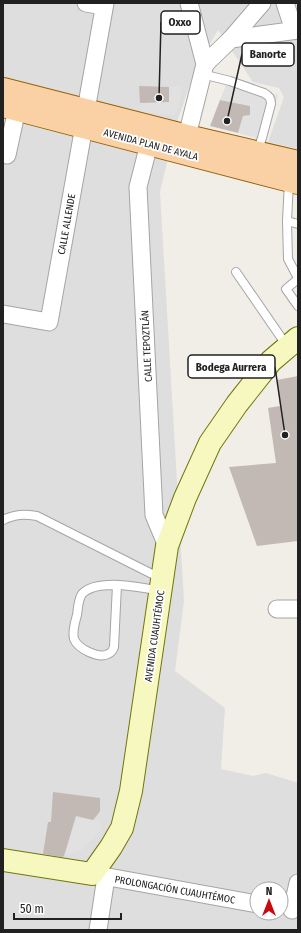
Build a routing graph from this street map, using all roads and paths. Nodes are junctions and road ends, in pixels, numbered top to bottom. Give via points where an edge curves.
1 (86, 3) edge
2 (189, 3) edge
3 (262, 3) edge
4 (285, 3) edge
5 (104, 4) edge
6 (296, 30) edge
7 (231, 39) junction
8 (203, 69) junction
9 (3, 88) edge
10 (10, 107) edge
11 (85, 118) junction
12 (187, 136) junction
13 (149, 144) junction
14 (257, 152) junction
15 (3, 154) edge
16 (295, 175) edge
17 (287, 221) junction
18 (298, 224) edge
19 (236, 272) dead end
20 (298, 279) edge
21 (298, 306) edge
22 (3, 314) edge
23 (293, 342) edge
24 (3, 520) edge
25 (167, 546) junction
26 (117, 585) junction
27 (161, 585) junction
28 (277, 609) dead end
29 (298, 610) edge
30 (3, 860) edge
31 (99, 876) junction
32 (298, 883) edge
33 (249, 903) edge
34 (290, 910) edge
35 (98, 930) edge

1 - 5 street
2 - 8 street
3 - 7 street
4 - 6 street
5 - 11 street, CALLE ALLENDE
6 - 7 street
7 - 8 street
8 - 12 street
8 - 14 lane via 264,93 271,99
9 - 11 main road, AVENIDA PLAN DE AYALA
10 - 11 main road, AVENIDA PLAN DE AYALA
10 - 15 street via 8,155
11 - 12 main road, AVENIDA PLAN DE AYALA
11 - 13 main road, AVENIDA PLAN DE AYALA
11 - 22 street, CALLE ALLENDE via 49,322
12 - 14 main road, AVENIDA PLAN DE AYALA
13 - 16 main road, AVENIDA PLAN DE AYALA
13 - 25 street, CALLE TEPOZTLÁN via 138,187 154,515
14 - 16 main road, AVENIDA PLAN DE AYALA
16 - 17 lane
17 - 18 lane
17 - 20 lane via 288,259
19 - 23 lane
20 - 21 lane via 286,289
23 - 25 main road, AVENIDA CUAUHTÉMOC via 271,361 210,444 185,498
24 - 27 lane via 24,514 37,516 142,569
25 - 27 main road, AVENIDA CUAUHTÉMOC
26 - 26 lane via 112,652 108,655 99,655 87,651 78,646 74,639 80,600 90,589 101,585
26 - 27 lane
27 - 31 main road, AVENIDA CUAUHTÉMOC via 131,791 122,828
28 - 29 street
30 - 31 main road
31 - 33 street, PROLONGACIÓN CUAUHTÉMOC
31 - 35 street
32 - 34 street

